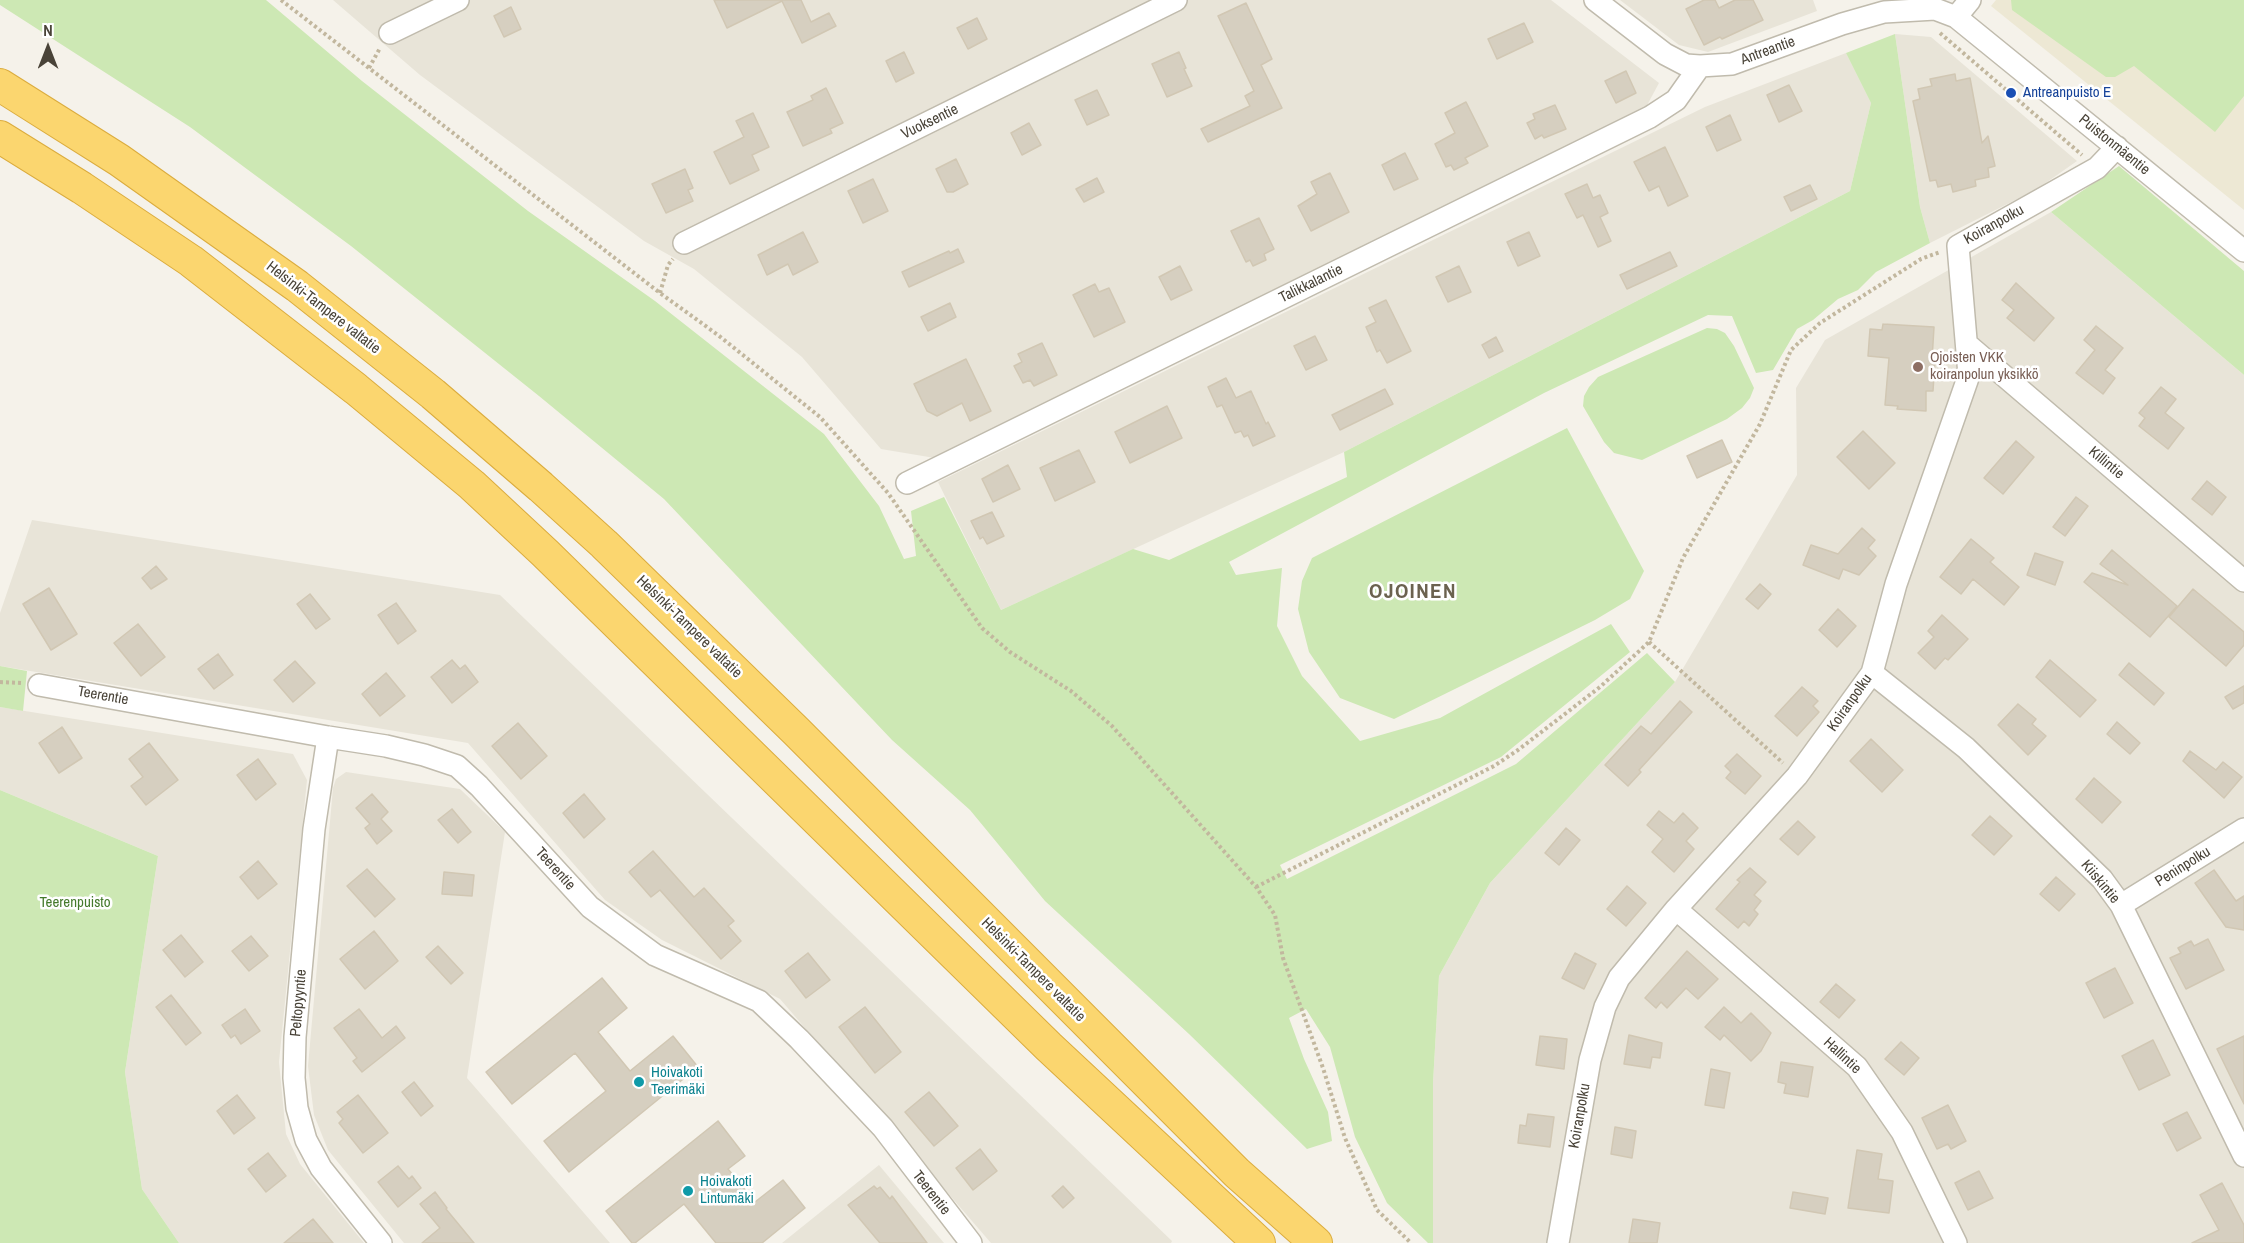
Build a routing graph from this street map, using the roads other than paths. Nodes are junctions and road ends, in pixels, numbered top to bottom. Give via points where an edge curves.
1 (458, 0) edge
2 (1176, 0) edge
3 (1595, 0) edge
4 (1970, 0) edge
5 (1956, 16) junction
6 (390, 33) dead end
7 (1700, 66) junction
8 (0, 85) edge
9 (0, 136) edge
10 (2118, 147) junction
11 (684, 243) road end
12 (2244, 251) edge
13 (1968, 345) junction
14 (907, 483) dead end
15 (2244, 581) edge
16 (1872, 673) junction
17 (39, 685) dead end
18 (328, 737) junction
19 (2244, 830) edge
20 (2121, 905) junction
21 (1676, 909) junction
22 (2244, 1156) edge
23 (381, 1243) edge
24 (971, 1243) edge
25 (1259, 1243) edge
26 (1316, 1243) edge
27 (1558, 1243) edge
28 (1956, 1243) edge

1 - 6 street
2 - 11 street, Vuoksentie
3 - 7 street, Antreantie via 1665,54 1686,65
4 - 5 street
5 - 7 street, Antreantie via 1935,9 1884,12 1732,64
5 - 10 street, Puistonmäentie
7 - 14 street, Talikkalantie via 1676,100 1650,117
8 - 26 highway, Helsinki-Tampere valtatie via 119,160 297,286 542,487 796,731 1238,1173
9 - 25 highway via 191,261 472,485 1049,1047
10 - 12 street, Puistonmäentie
10 - 13 street, Koiranpolku via 2097,168 1958,246
13 - 15 street, Killintie
13 - 16 street, Koiranpolku via 1969,375 1896,584
16 - 20 street, Kiiskintie via 1966,748 2102,879
16 - 21 street, Koiranpolku via 1797,776
17 - 18 street, Teerentie
18 - 23 street, Peltopyyntie via 314,829 295,1037 297,1108 306,1140 321,1167
18 - 24 street, Teerentie via 386,746 457,766 590,908 655,955 759,1001 883,1128
19 - 20 street, Peninpolku
20 - 22 street, Kiiskintie
21 - 27 street, Koiranpolku via 1619,978 1605,1007 1581,1104
21 - 28 street, Hallintie via 1857,1067 1902,1132

